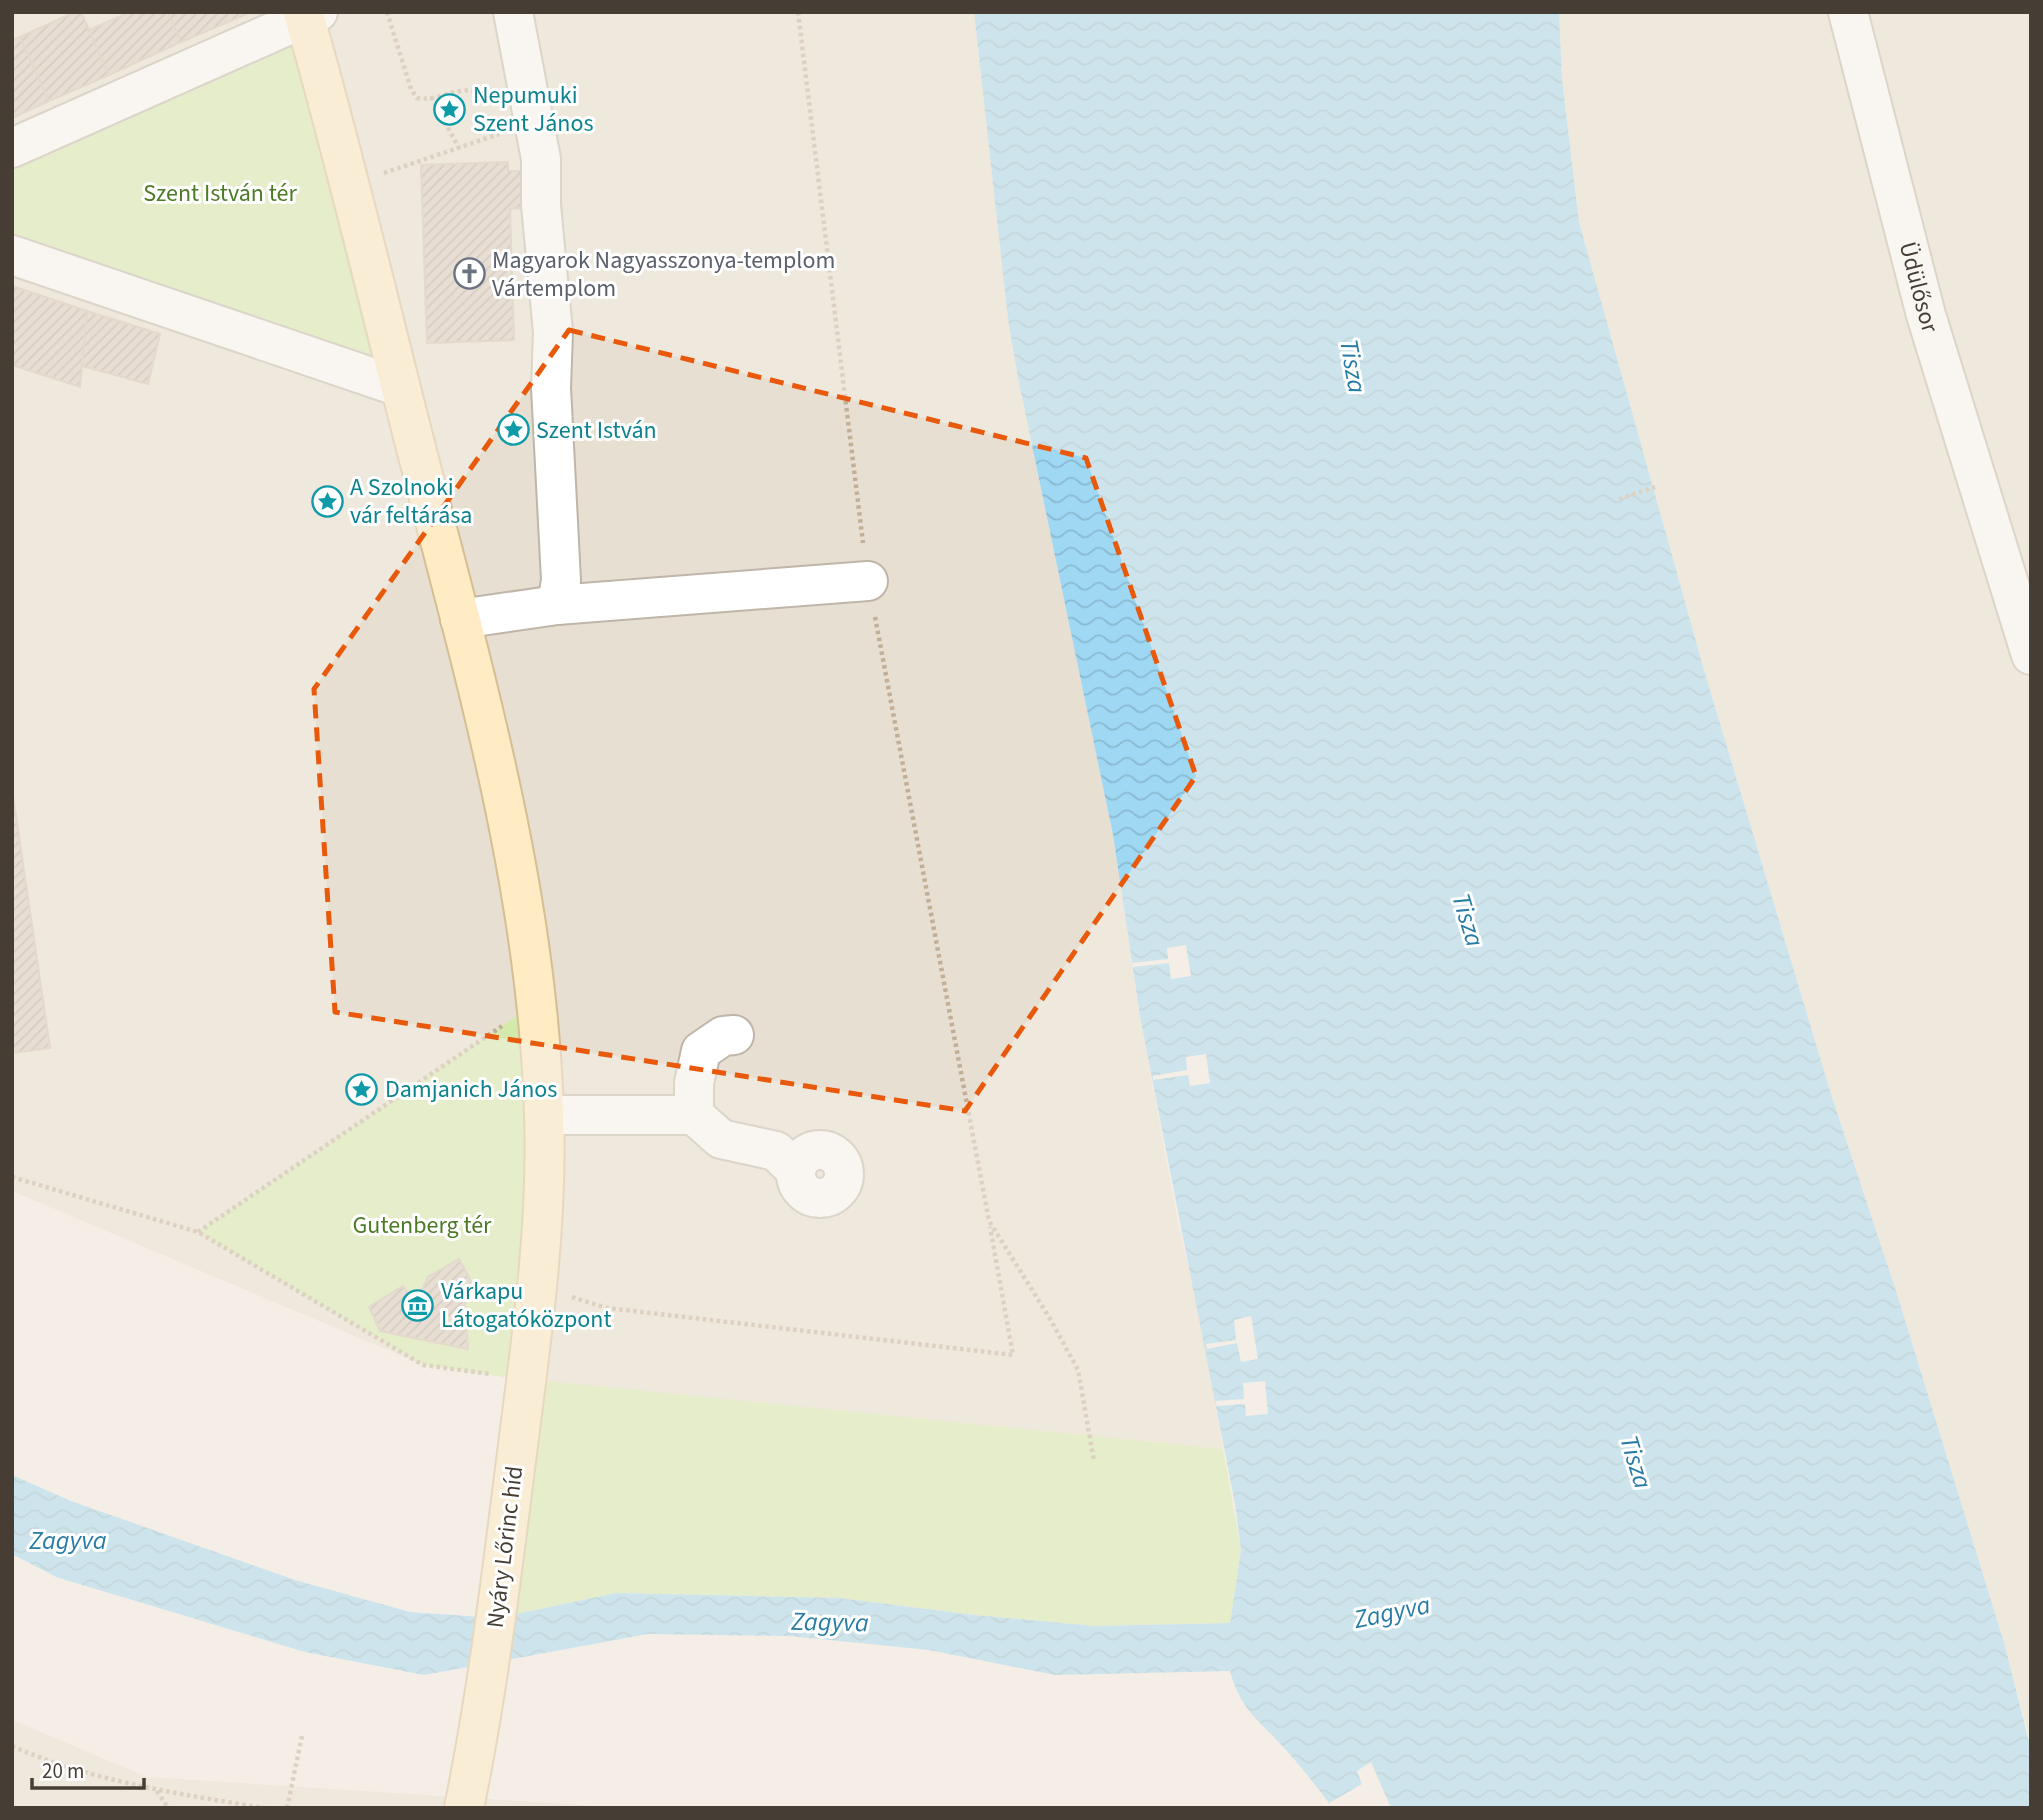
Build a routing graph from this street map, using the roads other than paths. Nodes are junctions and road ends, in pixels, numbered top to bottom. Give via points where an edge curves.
1 (513, 12) edge
2 (1848, 12) edge
3 (309, 14) edge
4 (12, 148) edge
5 (12, 255) edge
6 (400, 387) junction
7 (2015, 554) edge
8 (868, 581) road end
9 (556, 606) junction
10 (460, 619) junction
11 (2031, 654) edge
12 (734, 1035) dead end
13 (545, 1115) junction
14 (694, 1115) junction
15 (796, 1171) dead end
16 (464, 1808) edge

1 - 9 street via 539,138 552,331 561,580
2 - 7 street, Üdülősor via 1926,315
3 - 4 street
3 - 6 main road via 347,185
5 - 6 street
6 - 10 main road
7 - 11 street, Üdülősor
8 - 9 street
9 - 10 street
10 - 13 main road via 512,841 537,1002
12 - 14 street via 723,1036 701,1051
13 - 14 street
13 - 16 main road, Nyáry Lőrinc híd via 544,1210 526,1380 484,1715
14 - 15 street via 720,1139 776,1150

